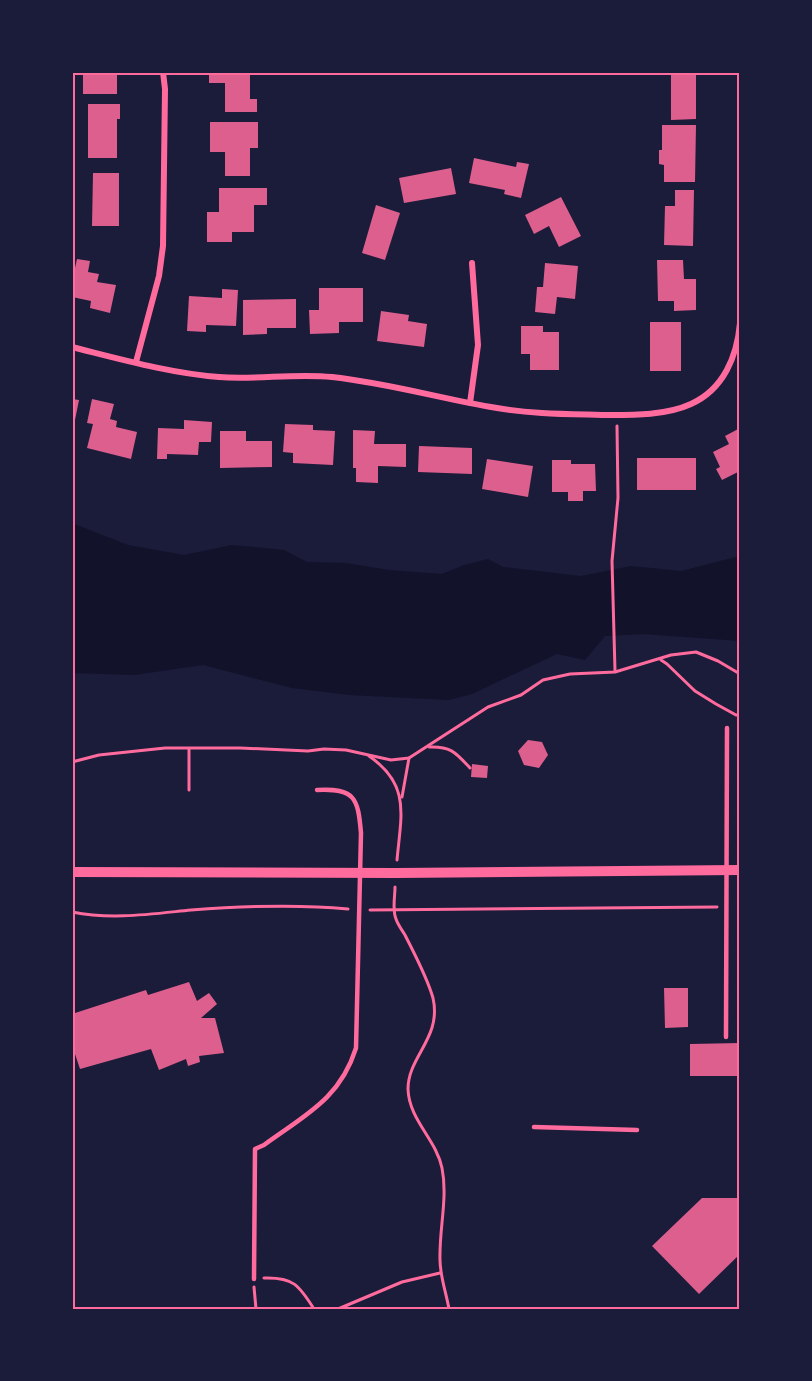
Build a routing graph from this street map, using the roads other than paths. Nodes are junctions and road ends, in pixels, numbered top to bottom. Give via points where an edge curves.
1 (163, 72) edge
2 (472, 262) dead end
3 (740, 323) edge
4 (72, 347) edge
5 (136, 362) junction
6 (471, 403) junction
7 (727, 728) dead end
8 (317, 790) dead end
9 (726, 870) junction
10 (740, 870) edge
11 (72, 872) edge
12 (359, 873) junction
13 (726, 1036) dead end
14 (534, 1126) dead end
15 (637, 1130) dead end
16 (254, 1279) road end

1 - 5 street via 163,246
2 - 6 street via 478,345
3 - 6 street via 731,364 714,387 692,404 649,414 617,415 531,412
4 - 5 street
5 - 6 street via 218,377 333,377
7 - 9 lane
8 - 12 lane via 342,790 353,796 360,812
9 - 10 street
9 - 12 street
9 - 13 lane
11 - 12 street
12 - 16 lane via 356,1048 350,1068 325,1101 255,1149
14 - 15 lane

